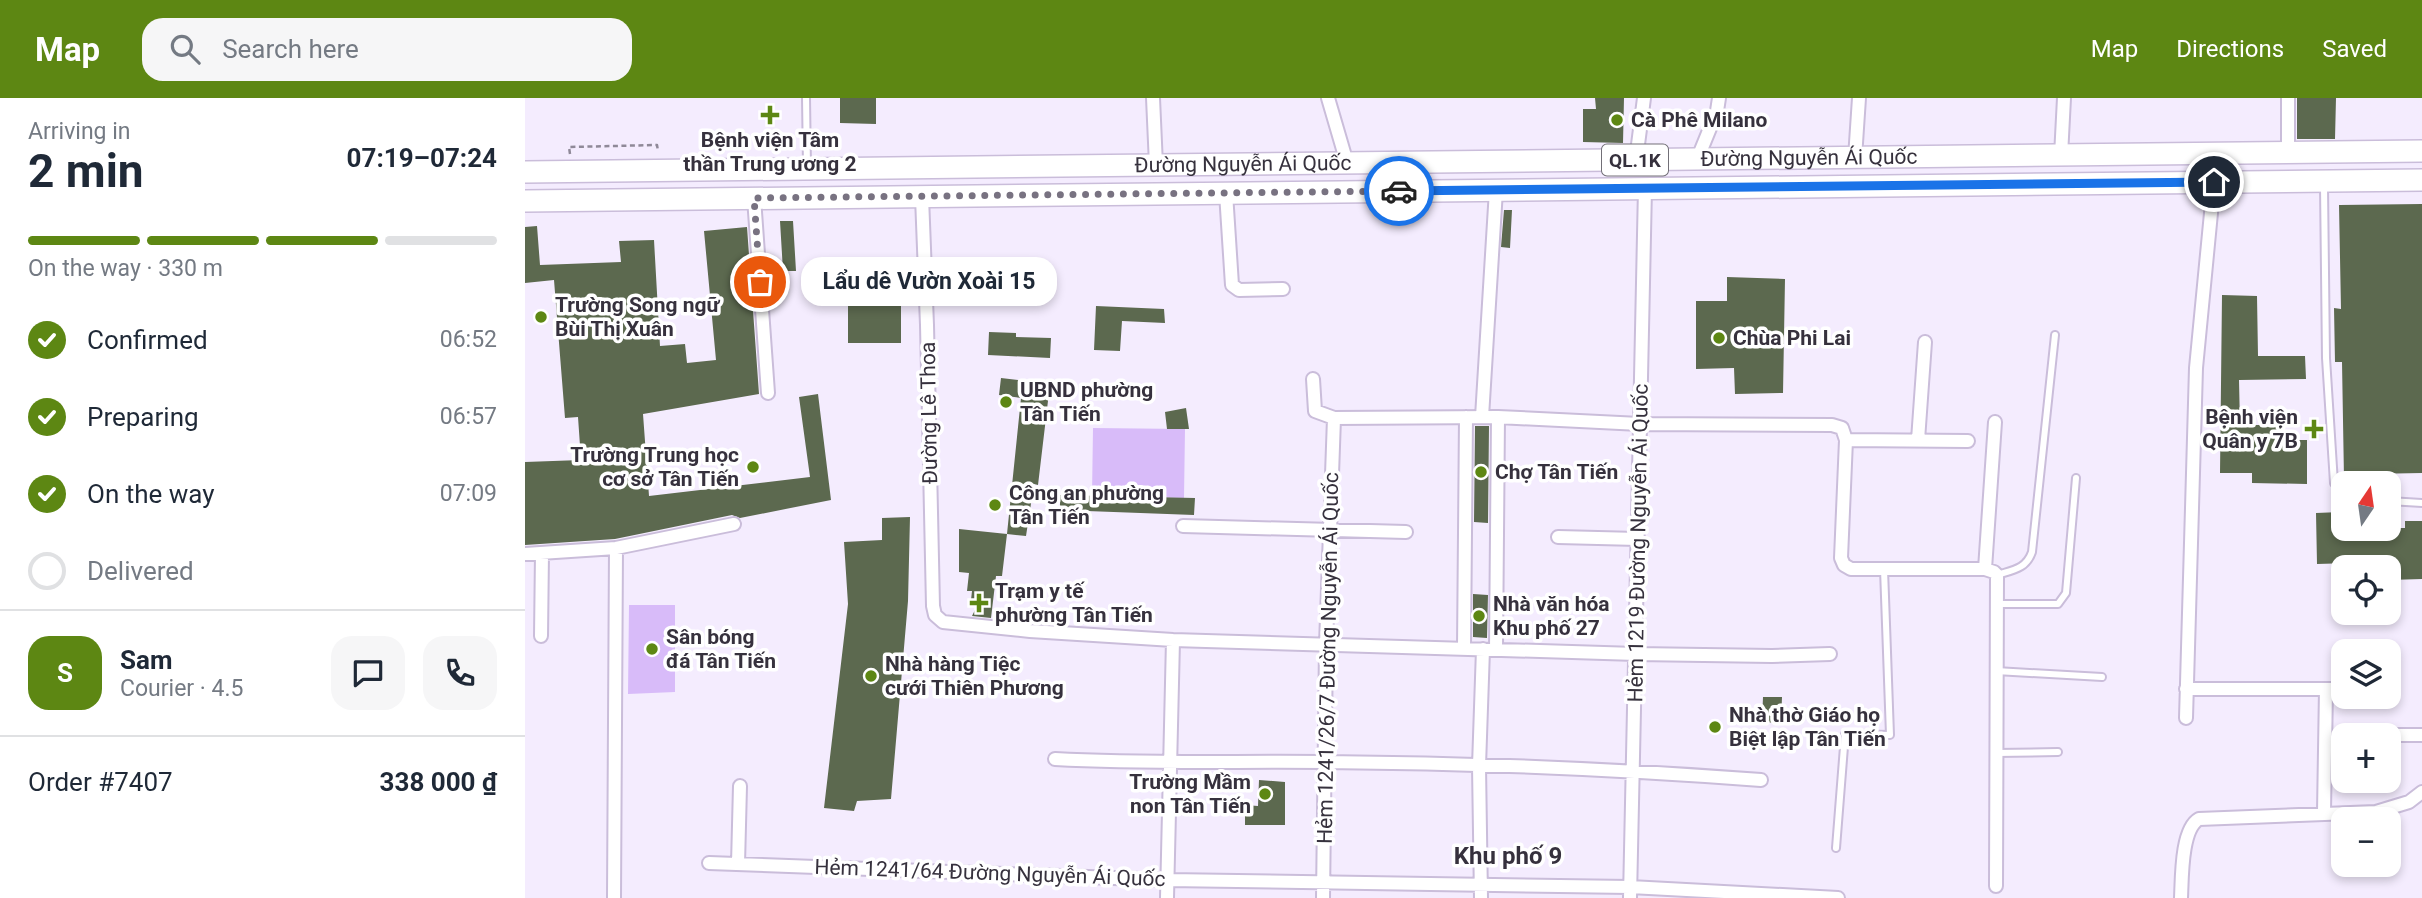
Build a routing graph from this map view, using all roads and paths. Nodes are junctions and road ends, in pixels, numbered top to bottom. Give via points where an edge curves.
1 (806, 98) edge
2 (1153, 98) edge
3 (1328, 98) edge
4 (1644, 98) edge
5 (1719, 98) edge
6 (1859, 98) edge
7 (2064, 98) edge
8 (2288, 98) edge
9 (657, 145) dead end
10 (569, 147) dead end
11 (2422, 151) edge
12 (2288, 153) junction
13 (2322, 153) junction
14 (2061, 156) junction
15 (1855, 158) junction
16 (1636, 160) junction
17 (1697, 160) junction
18 (1347, 163) junction
19 (1156, 165) junction
20 (921, 168) junction
21 (807, 169) junction
22 (525, 172) edge
23 (2422, 180) edge
24 (2323, 181) junction
25 (2214, 182) junction
26 (1645, 188) junction
27 (1496, 190) junction
28 (1226, 193) junction
29 (922, 197) junction
30 (754, 198) junction
31 (525, 201) edge
32 (1283, 289) dead end
33 (2055, 335) dead end
34 (1925, 342) dead end
35 (1313, 379) dead end
36 (768, 393) dead end
37 (1466, 417) junction
38 (1482, 417) junction
39 (1498, 417) junction
40 (1334, 418) junction
41 (1995, 422) dead end
42 (1640, 424) junction
43 (1846, 440) junction
44 (1919, 440) junction
45 (1968, 441) dead end
46 (2333, 471) edge
47 (2076, 478) dead end
48 (2401, 502) edge
49 (2422, 503) edge
50 (734, 524) dead end
51 (1183, 526) dead end
52 (1331, 530) junction
53 (1406, 532) dead end
54 (1558, 537) dead end
55 (1638, 539) junction
56 (616, 548) junction
57 (542, 553) junction
58 (525, 554) edge
59 (1884, 569) junction
60 (1985, 569) junction
61 (1997, 575) junction
62 (1997, 604) junction
63 (541, 636) dead end
64 (1173, 640) junction
65 (1326, 645) junction
66 (1464, 648) junction
67 (1490, 649) junction
68 (1636, 654) junction
69 (1830, 654) dead end
70 (1996, 671) junction
71 (2102, 677) dead end
72 (2186, 688) junction
73 (2186, 718) dead end
74 (2401, 735) edge
75 (2422, 735) edge
76 (2058, 752) dead end
77 (1996, 753) junction
78 (1055, 759) dead end
79 (1326, 762) junction
80 (1170, 763) junction
81 (1479, 765) junction
82 (1633, 771) junction
83 (1761, 780) dead end
84 (740, 786) dead end
85 (2422, 792) edge
86 (2325, 812) junction
87 (1836, 848) dead end
88 (709, 863) dead end
89 (738, 864) junction
90 (1168, 880) junction
91 (1323, 882) junction
92 (1481, 884) junction
93 (1996, 886) dead end
94 (1630, 892) edge
95 (614, 898) edge
96 (1167, 898) edge
97 (1323, 898) edge
98 (1481, 898) edge
99 (1838, 898) edge
100 (2181, 898) edge

1 - 21 lane
2 - 19 street
3 - 18 street
4 - 16 street
5 - 17 street
6 - 15 street
7 - 14 street
8 - 12 street
9 - 10 path
11 - 13 main road, Đường Nguyễn Ái Quốc / QL.1K
12 - 13 main road, Đường Nguyễn Ái Quốc / QL.1K
12 - 14 main road, Đường Nguyễn Ái Quốc / QL.1K
13 - 24 main road
14 - 15 main road, Đường Nguyễn Ái Quốc / QL.1K
15 - 17 main road, Đường Nguyễn Ái Quốc / QL.1K
16 - 17 main road, Đường Nguyễn Ái Quốc / QL.1K
16 - 18 main road, Đường Nguyễn Ái Quốc / QL.1K
18 - 19 main road, Đường Nguyễn Ái Quốc / QL.1K
19 - 20 main road, Đường Nguyễn Ái Quốc / QL.1K
20 - 21 main road, Đường Nguyễn Ái Quốc / QL.1K
20 - 29 main road
21 - 22 main road, Đường Nguyễn Ái Quốc / QL.1K
23 - 24 main road, Đường Nguyễn Ái Quốc / QL.1K
24 - 25 main road, Đường Nguyễn Ái Quốc / QL.1K
24 - 46 lane
25 - 26 main road, Đường Nguyễn Ái Quốc / QL.1K
25 - 72 street via 2197,358
26 - 27 main road, Đường Nguyễn Ái Quốc / QL.1K
26 - 42 street, Hẻm 1219 Đường Nguyễn Ái Quốc
27 - 28 main road, Đường Nguyễn Ái Quốc / QL.1K
27 - 38 street
28 - 29 main road, Đường Nguyễn Ái Quốc / QL.1K
28 - 32 street via 1231,285 1239,290
29 - 30 main road, Đường Nguyễn Ái Quốc / QL.1K
29 - 64 street, Đường Lê Thoa via 935,615 946,624
30 - 31 main road, Đường Nguyễn Ái Quốc / QL.1K
30 - 36 street
33 - 61 lane via 2032,552 2022,568
34 - 44 street
35 - 40 street via 1315,411
37 - 38 street
37 - 40 street
37 - 66 street
38 - 39 street
39 - 42 street
39 - 67 street
40 - 52 street, Hẻm 1241/26/7 Đường Nguyễn Ái Quốc
41 - 60 street
42 - 43 street via 1832,425 1842,428
42 - 55 street, Hẻm 1219 Đường Nguyễn Ái Quốc
43 - 44 street
43 - 59 street via 1842,562 1851,569
44 - 45 street
47 - 62 lane via 2063,599 2044,606
48 - 49 lane
50 - 56 street
51 - 52 street
52 - 53 street
52 - 65 street, Hẻm 1241/26/7 Đường Nguyễn Ái Quốc
54 - 55 street
55 - 68 street, Hẻm 1219 Đường Nguyễn Ái Quốc
56 - 57 street
56 - 95 street
57 - 58 street
57 - 63 street
59 - 60 street
59 - 87 lane via 1890,735 1845,734
60 - 61 street
61 - 62 street
62 - 70 street
64 - 65 street
64 - 80 street
65 - 66 street
65 - 79 street, Hẻm 1241/26/7 Đường Nguyễn Ái Quốc
66 - 67 street
67 - 68 street
67 - 81 street
68 - 69 street
68 - 82 street, Hẻm 1219 Đường Nguyễn Ái Quốc
70 - 71 lane
70 - 77 street
72 - 73 street
72 - 86 street via 2331,689
74 - 75 street
76 - 77 lane
77 - 93 street
78 - 80 street
79 - 80 street
79 - 81 street
79 - 91 street, Hẻm 1241/26/7 Đường Nguyễn Ái Quốc
80 - 90 street
81 - 82 street
81 - 92 street
82 - 83 street
82 - 94 street, Hẻm 1219 Đường Nguyễn Ái Quốc
84 - 89 street
85 - 86 street via 2391,809
86 - 100 street via 2193,822
88 - 89 street, Hẻm 1241/64 Đường Nguyễn Ái Quốc
89 - 90 street, Hẻm 1241/64 Đường Nguyễn Ái Quốc
90 - 91 street, Hẻm 1241/64 Đường Nguyễn Ái Quốc
90 - 96 street
91 - 92 street, Hẻm 1241/64 Đường Nguyễn Ái Quốc
91 - 97 street, Hẻm 1241/26/7 Đường Nguyễn Ái Quốc
92 - 94 street, Hẻm 1241/64 Đường Nguyễn Ái Quốc
92 - 98 street
94 - 99 street, Hẻm 1241/64 Đường Nguyễn Ái Quốc

